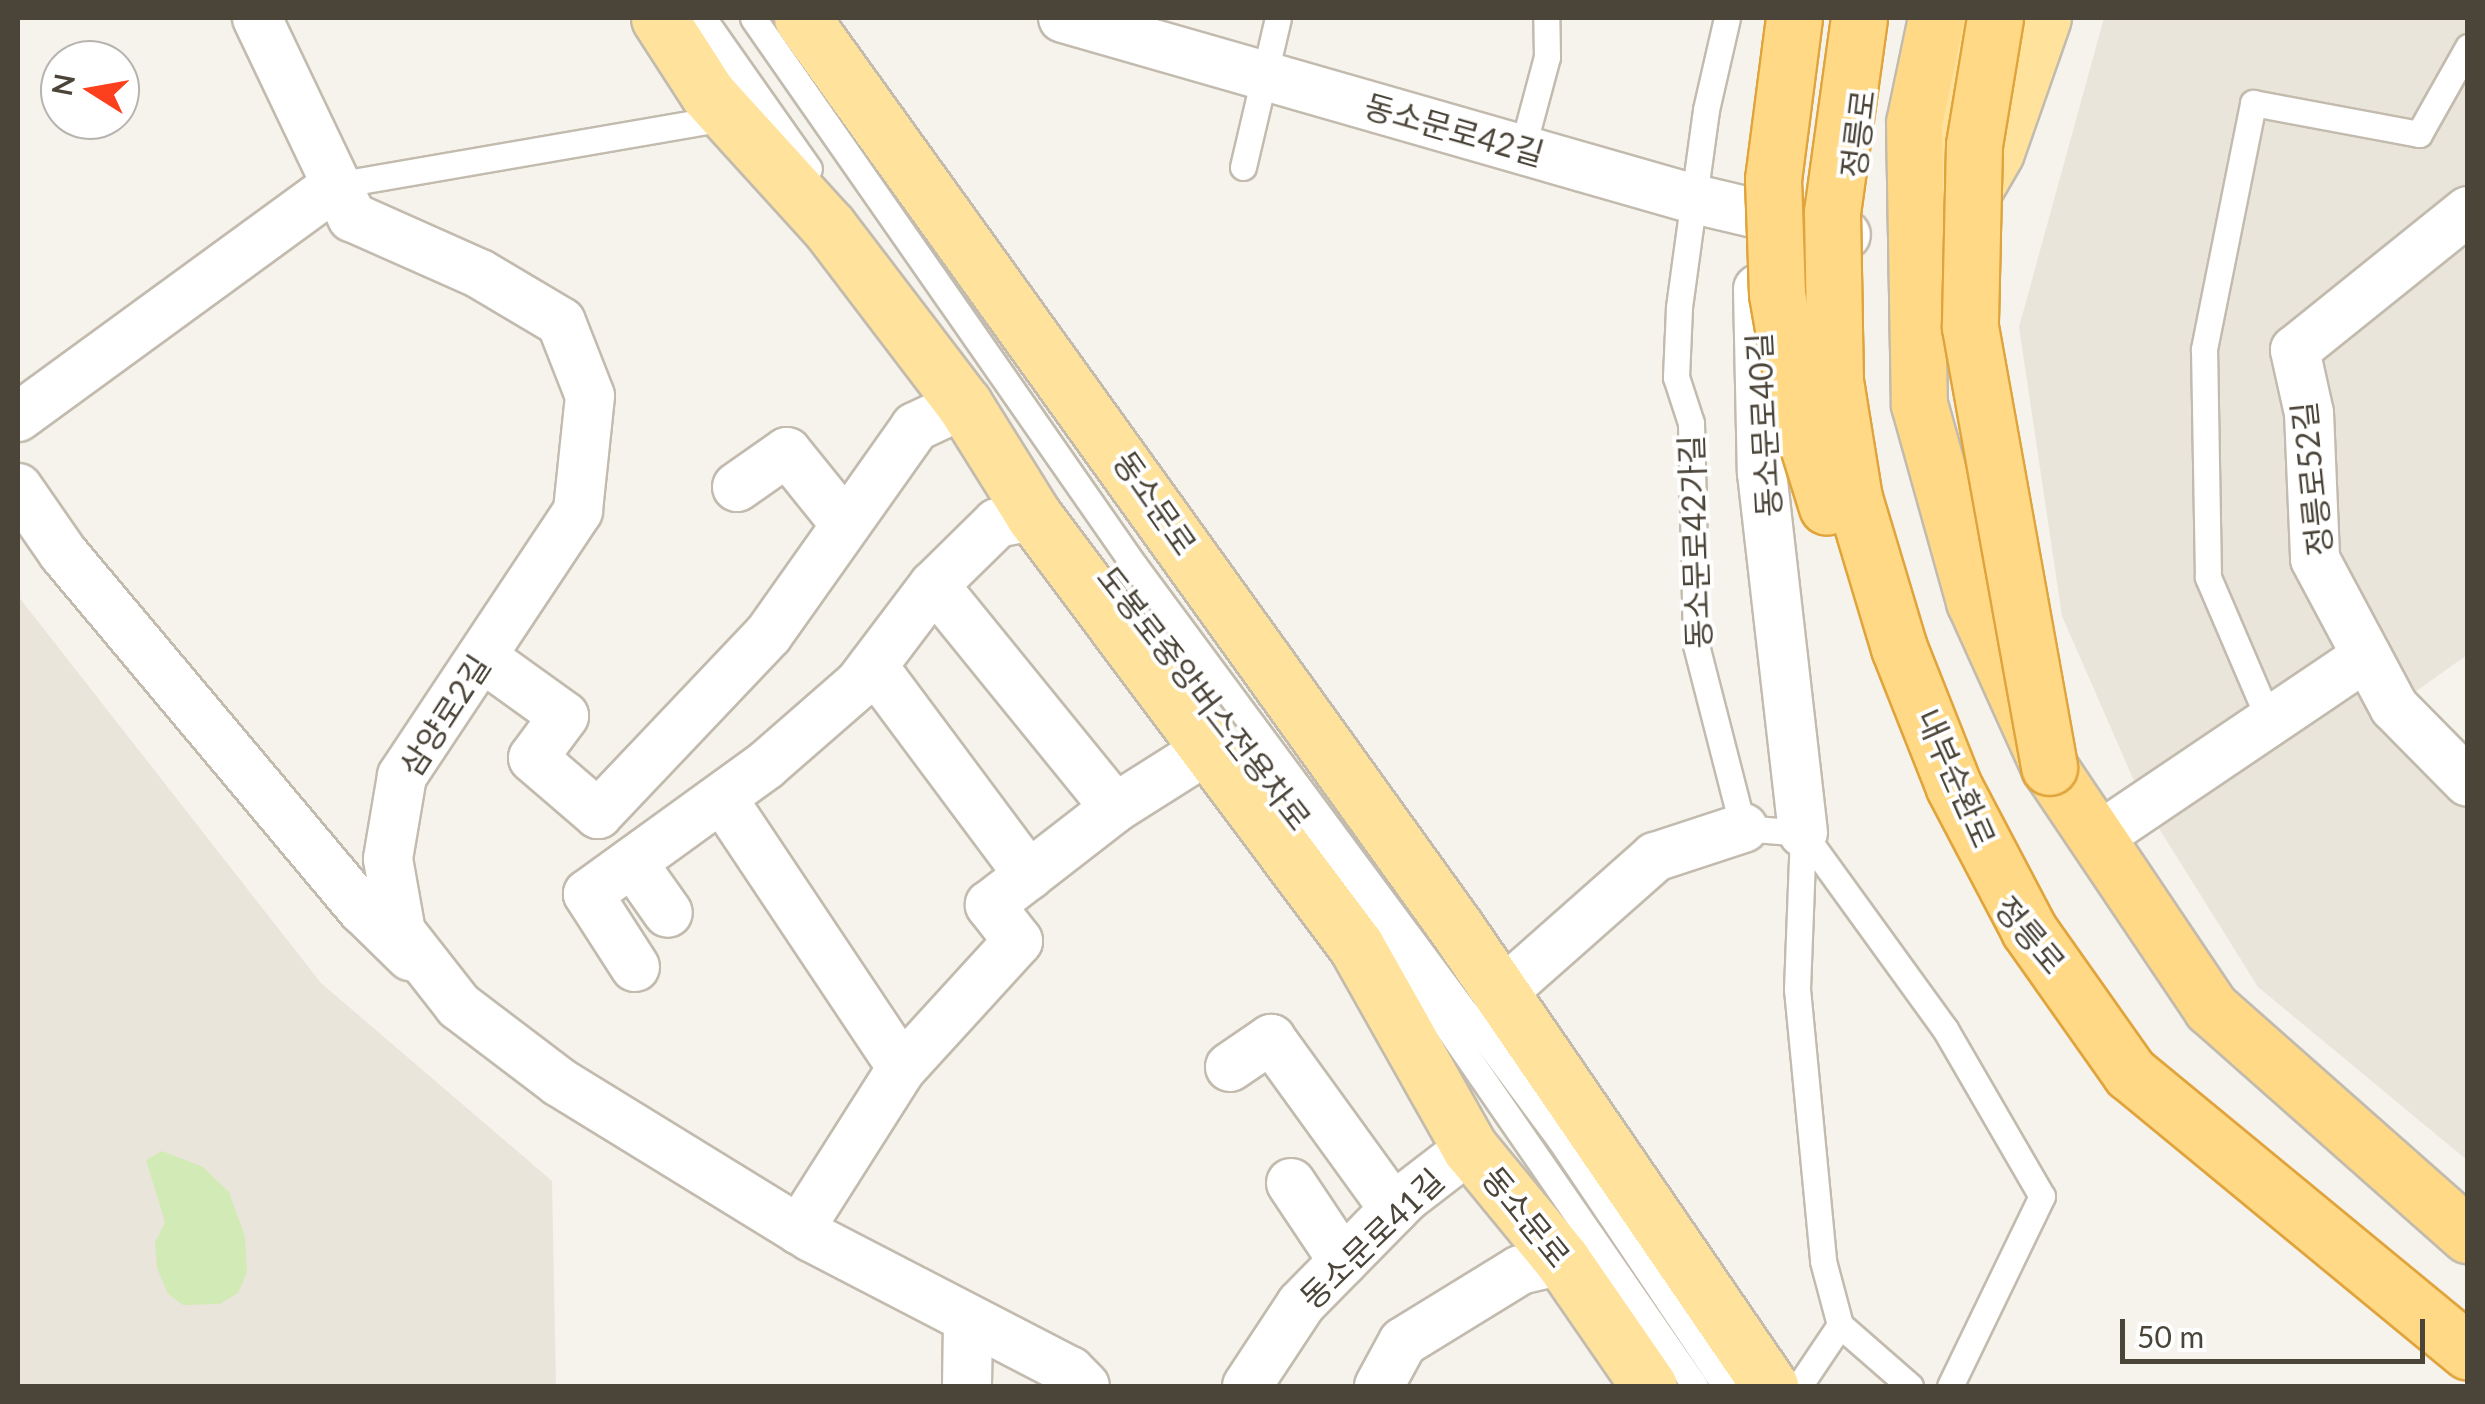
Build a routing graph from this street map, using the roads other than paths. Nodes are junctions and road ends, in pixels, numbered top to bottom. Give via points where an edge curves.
1 (257, 18) edge
2 (659, 18) edge
3 (703, 18) edge
4 (753, 18) edge
5 (802, 18) edge
6 (1063, 18) edge
7 (1278, 18) edge
8 (1546, 18) edge
9 (1728, 18) edge
10 (1782, 18) edge
11 (1794, 18) edge
12 (1858, 18) edge
13 (1872, 18) edge
14 (1936, 18) edge
15 (1970, 18) edge
16 (1995, 18) edge
17 (2043, 18) edge
18 (2468, 47) edge
19 (1262, 75) junction
20 (728, 117) junction
21 (1522, 150) junction
22 (1243, 166) dead end
23 (1694, 200) junction
24 (344, 201) junction
25 (2468, 211) edge
26 (1757, 214) junction
27 (1846, 234) junction
28 (1936, 255) junction
29 (964, 404) junction
30 (18, 417) edge
31 (737, 487) dead end
32 (18, 488) edge
33 (1034, 516) junction
34 (845, 524) junction
35 (934, 585) junction
36 (2367, 656) junction
37 (482, 657) junction
38 (872, 666) junction
39 (1924, 709) junction
40 (2270, 722) junction
41 (1205, 751) junction
42 (2049, 768) junction
43 (2468, 782) edge
44 (722, 798) junction
45 (1115, 808) junction
46 (1742, 828) junction
47 (1803, 833) junction
48 (2103, 834) junction
49 (632, 862) junction
50 (1030, 874) junction
51 (668, 913) dead end
52 (634, 967) dead end
53 (1498, 996) junction
54 (460, 1006) junction
55 (1230, 1067) dead end
56 (902, 1068) junction
57 (1470, 1148) junction
58 (1290, 1183) dead end
59 (1394, 1208) junction
60 (2468, 1218) edge
61 (800, 1230) junction
62 (2468, 1235) edge
63 (1562, 1260) junction
64 (1344, 1261) junction
65 (968, 1322) junction
66 (1840, 1326) junction
67 (2468, 1338) edge
68 (2468, 1352) edge
69 (967, 1386) edge
70 (1085, 1386) edge
71 (1247, 1386) edge
72 (1380, 1386) edge
73 (1649, 1386) edge
74 (1695, 1386) edge
75 (1725, 1386) edge
76 (1770, 1386) edge
77 (1799, 1386) edge
78 (1910, 1386) edge
79 (1950, 1386) edge

1 - 24 street
2 - 20 main road, 동소문로
3 - 74 lane, 도봉로중앙버스전용차로 via 1124,598 1362,904
4 - 75 lane, 도봉로중앙버스전용차로 via 1134,564 1560,1140
5 - 53 main road, 동소문로 via 1129,465
6 - 19 street, 동소문로42길
7 - 19 lane
8 - 21 lane via 1547,57
9 - 23 lane, 동소문로42가길
10 - 26 street, 동소문로40길
11 - 39 highway, bridge via 1773,179 1777,294 1798,414 1860,615
12 - 39 highway, 내부순환로, bridge via 1832,212 1835,381 1854,498
13 - 27 main road, 정릉로
14 - 42 highway, bridge via 1914,123 1919,404 1974,601
15 - 28 main road via 1931,157
16 - 42 highway, bridge via 1974,145 1970,327
17 - 28 main road via 1996,152
18 - 40 lane via 2418,134 2254,103 2204,349 2208,577
19 - 21 street, 동소문로42길
19 - 22 lane
20 - 24 lane
20 - 29 main road, 동소문로 via 829,227
21 - 23 street, 동소문로42길
23 - 26 street, 동소문로42길
23 - 46 lane, 동소문로42가길 via 1676,377 1691,423 1696,645
24 - 30 street
24 - 37 street, 삼양로2길 via 561,322 590,396 578,511
25 - 36 street, 정릉로52길 via 2295,350 2309,413 2316,559
26 - 27 street, 동소문로42길
26 - 47 street, 동소문로40길 via 1762,473
27 - 67 main road, 정릉로 via 1840,353 1908,698 1991,888 2124,1048
28 - 48 main road via 1943,424 2035,703
29 - 33 main road, 동소문로
29 - 34 street via 915,427
31 - 34 street via 787,452
32 - 54 street via 63,553 363,910
33 - 35 street via 998,522
33 - 41 main road, 동소문로
34 - 37 street via 768,636 598,814 533,758 564,716
35 - 38 street
35 - 45 street
36 - 40 street
36 - 43 street, 정릉로52길 via 2394,707
37 - 54 street, 삼양로2길 via 402,776 388,858 401,932
38 - 44 street
38 - 50 street
39 - 68 highway, 내부순환로, bridge via 1954,787 2030,930 2130,1072
40 - 48 street
41 - 45 street
41 - 57 main road, 동소문로 via 1356,946
42 - 62 highway via 2211,1008
44 - 49 street
44 - 56 street
45 - 50 street
46 - 47 lane
46 - 53 street via 1655,857
47 - 66 lane, 동소문로40길 via 1797,989 1823,1261
47 - 79 lane via 1945,1029 2042,1196
48 - 60 main road via 2222,1002
49 - 51 street
49 - 52 street via 588,894
50 - 56 street via 990,905 1018,941
53 - 76 main road, 동소문로
54 - 61 street, 삼양로2길 via 558,1082
55 - 59 street via 1271,1038
56 - 61 street
57 - 59 street, 동소문로41길
57 - 63 main road, 동소문로
58 - 64 street
59 - 64 street, 동소문로41길
61 - 65 street, 삼양로2길
63 - 72 street via 1520,1270 1404,1342
63 - 73 main road, 동소문로
64 - 71 street, 동소문로41길 via 1301,1304
65 - 69 street
65 - 70 street, 삼양로2길 via 1070,1372
66 - 77 lane
66 - 78 lane

